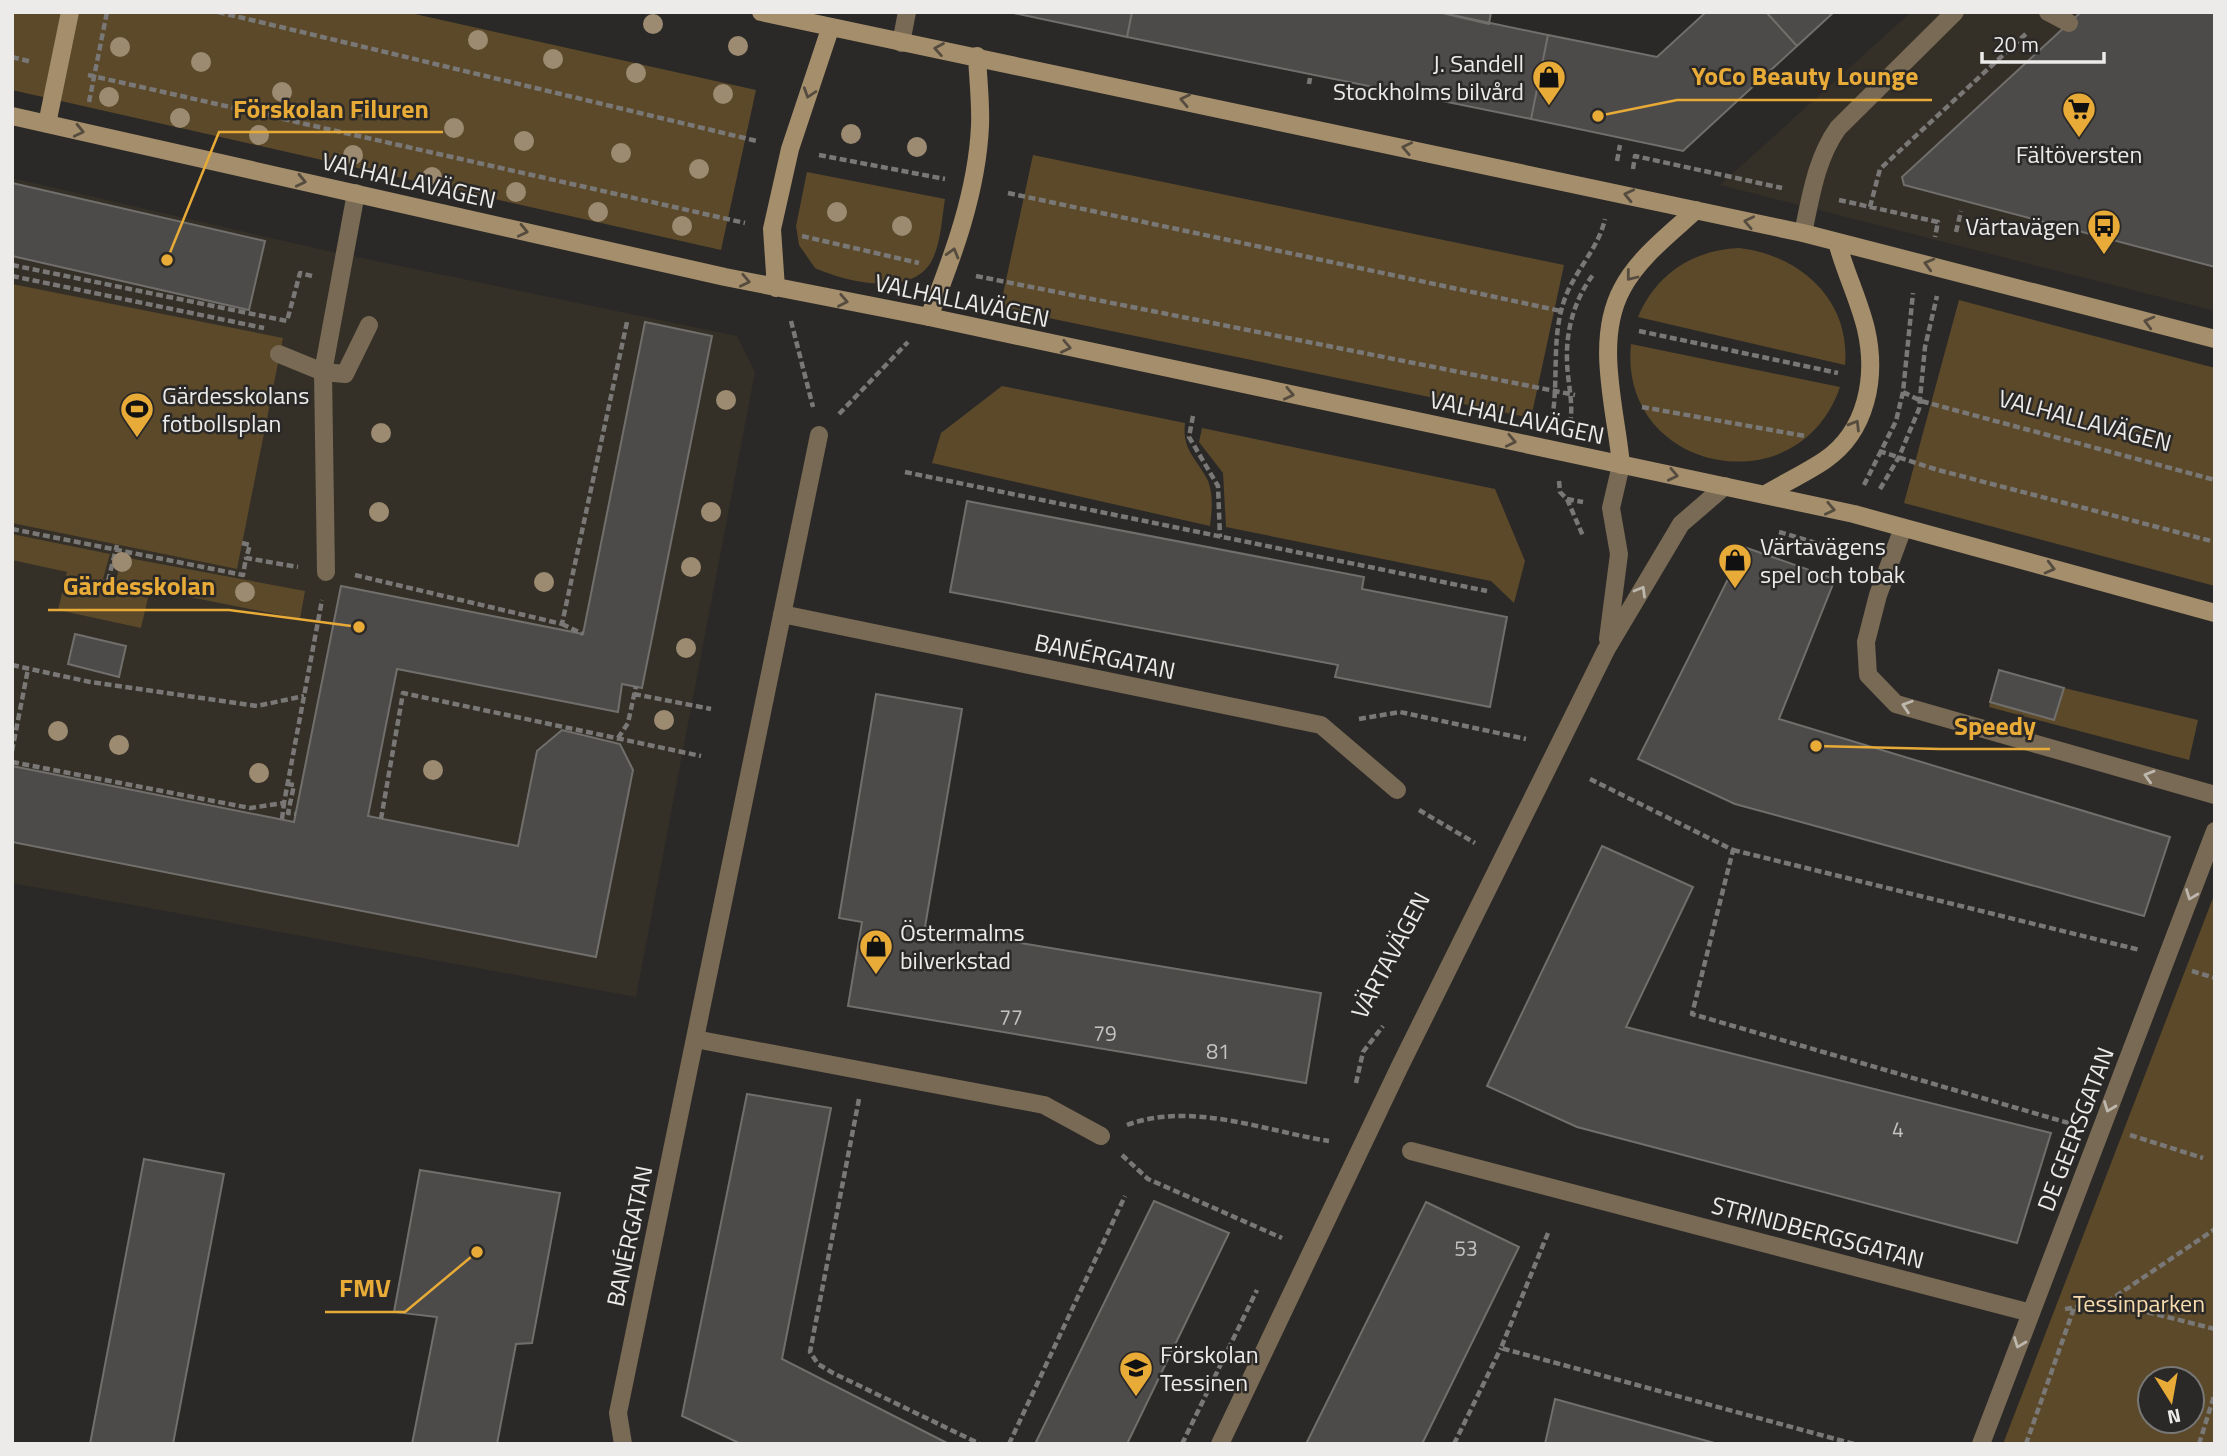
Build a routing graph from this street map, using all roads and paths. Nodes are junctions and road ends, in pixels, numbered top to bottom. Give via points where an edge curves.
1 (70, 12) edge
2 (107, 12) edge
3 (218, 12) edge
4 (761, 12) edge
5 (907, 12) edge
6 (1955, 12) edge
7 (2048, 12) edge
8 (2068, 23) dead end
9 (831, 29) junction
10 (901, 43) junction
11 (977, 56) junction
12 (1310, 78) dead end
13 (1309, 85) dead end
14 (12, 116) edge
15 (47, 124) junction
16 (83, 132) junction
17 (757, 141) dead end
18 (1620, 145) dead end
19 (815, 155) dead end
20 (1635, 156) dead end
21 (1617, 162) dead end
22 (1634, 164) dead end
23 (949, 180) dead end
24 (356, 193) junction
25 (1008, 193) dead end
26 (1870, 207) dead end
27 (1696, 210) junction
28 (1961, 211) dead end
29 (1607, 212) dead end
30 (1938, 222) dead end
31 (1937, 229) dead end
32 (1956, 232) dead end
33 (1803, 233) junction
34 (1837, 242) junction
35 (12, 265) edge
36 (12, 276) edge
37 (317, 277) dead end
38 (776, 288) junction
39 (1937, 295) dead end
40 (107, 296) junction
41 (106, 302) dead end
42 (1561, 311) junction
43 (1572, 314) dead end
44 (929, 317) junction
45 (627, 322) dead end
46 (369, 325) dead end
47 (273, 330) dead end
48 (1638, 331) dead end
49 (2215, 339) edge
50 (279, 354) dead end
51 (323, 372) junction
52 (1838, 373) dead end
53 (1903, 392) dead end
54 (1573, 395) junction
55 (1921, 401) junction
56 (1612, 402) junction
57 (1193, 416) dead end
58 (1549, 429) dead end
59 (819, 435) junction
60 (1568, 435) dead end
61 (1843, 444) junction
62 (1899, 457) junction
63 (1620, 465) junction
64 (905, 472) dead end
65 (2215, 480) edge
66 (1559, 484) dead end
67 (1725, 486) junction
68 (1879, 492) dead end
69 (1764, 495) junction
70 (1903, 528) junction
71 (12, 529) edge
72 (1777, 531) dead end
73 (1220, 537) junction
74 (1586, 541) dead end
75 (2215, 542) edge
76 (242, 543) dead end
77 (117, 545) dead end
78 (115, 551) junction
79 (1844, 551) dead end
80 (247, 558) junction
81 (326, 572) junction
82 (107, 581) dead end
83 (1487, 591) dead end
84 (2215, 612) edge
85 (782, 614) junction
86 (562, 624) junction
87 (583, 634) dead end
88 (1606, 650) junction
89 (12, 665) edge
90 (28, 669) junction
91 (636, 686) dead end
92 (634, 694) junction
93 (304, 696) junction
94 (710, 709) dead end
95 (1321, 725) junction
96 (1532, 727) dead end
97 (618, 738) junction
98 (1526, 739) junction
99 (12, 751) edge
100 (1520, 751) dead end
101 (701, 756) dead end
102 (12, 762) edge
103 (1590, 779) dead end
104 (287, 784) junction
105 (1397, 790) joint
106 (2215, 795) edge
107 (284, 803) junction
108 (296, 814) dead end
109 (282, 819) dead end
110 (381, 819) dead end
111 (1481, 831) dead end
112 (2215, 831) edge
113 (1475, 843) junction
114 (1733, 850) junction
115 (1469, 855) dead end
116 (2143, 950) dead end
117 (1384, 1025) dead end
118 (695, 1039) junction
119 (1354, 1093) dead end
120 (860, 1094) dead end
121 (2102, 1125) junction
122 (2077, 1126) dead end
123 (1335, 1129) dead end
124 (1101, 1136) junction
125 (1329, 1141) junction
126 (1411, 1151) dead end
127 (1323, 1153) dead end
128 (2203, 1158) dead end
129 (1125, 1196) dead end
130 (1288, 1226) dead end
131 (2215, 1229) edge
132 (1548, 1233) dead end
133 (1282, 1238) junction
134 (1276, 1250) dead end
135 (1258, 1286) dead end
136 (2107, 1303) junction
137 (2074, 1308) junction
138 (2031, 1313) junction
139 (2215, 1329) edge
140 (1501, 1348) junction
141 (2215, 1393) edge
142 (623, 1444) edge
143 (980, 1444) edge
144 (1009, 1444) edge
145 (1181, 1444) edge
146 (1220, 1444) edge
147 (1454, 1444) edge
148 (1854, 1444) edge
149 (1981, 1444) edge
150 (2026, 1444) edge
151 (2199, 1444) edge

1 - 15 main road
2 - 16 path
3 - 17 path
4 - 9 main road
5 - 10 street
6 - 33 street via 1838,128 1817,171
7 - 8 street
7 - 26 path via 1880,169
9 - 10 main road
9 -> 38 main road via 790,149 772,229
11 -> 10 main road
27 -> 11 main road
44 -> 11 main road via 973,184 980,125
12 - 13 path
14 - 15 main road, VALHALLAVÄGEN
15 -> 16 main road, VALHALLAVÄGEN
16 -> 24 main road, VALHALLAVÄGEN
18 - 21 path
19 - 23 path
20 - 22 path
24 -> 38 main road, VALHALLAVÄGEN
24 - 51 street
25 - 42 path
33 -> 27 main road
27 -> 56 main road via 1652,250 1622,288 1609,324
28 - 32 path
29 - 42 path via 1597,246 1571,284
30 - 31 path
33 - 34 main road
49 -> 34 main road
61 -> 34 main road via 1867,403 1870,382 1866,330
35 - 37 path via 287,321 300,273
36 - 40 path
38 -> 44 main road, VALHALLAVÄGEN
38 - 59 path via 796,334
39 - 55 path via 1925,347
40 - 41 path
40 - 47 path
42 - 58 path
43 - 54 path via 1566,356
44 - 59 path
44 -> 63 main road, VALHALLAVÄGEN
45 - 86 path
46 - 51 street via 345,374
48 - 52 path
50 - 51 street
51 - 81 street
53 - 55 path, VALHALLAVÄGEN
54 - 56 path
54 - 60 path
55 - 62 path
55 - 65 path, VALHALLAVÄGEN
56 - 61 path
56 - 63 main road
57 - 73 path via 1189,437 1218,486
59 - 85 street, BANÉRGATAN
61 - 62 path
61 - 69 main road via 1826,460
62 - 68 path
62 - 75 path
63 -> 67 main road, VALHALLAVÄGEN
63 - 88 street via 1611,508 1619,554
64 - 73 path
66 - 74 path
67 - 69 main road, VALHALLAVÄGEN
88 -> 67 street via 1681,524
69 -> 70 main road, VALHALLAVÄGEN
70 -> 84 main road, VALHALLAVÄGEN
106 -> 70 street via 1896,704 1868,675 1866,642
71 - 78 path
72 - 79 path
73 - 83 path
76 - 80 path via 250,545
77 - 78 path
78 - 80 path via 243,575
78 - 82 path
80 - 81 path
81 - 86 path
81 - 93 path
85 - 95 street, BANÉRGATAN
85 - 118 street, BANÉRGATAN
86 - 87 path
88 - 146 street
89 - 90 path
90 - 93 path via 257,706
90 - 99 path
91 - 92 path
92 - 94 path
92 - 97 path via 628,723
93 - 104 path
95 - 98 path via 1400,712
95 - 105 street, BANÉRGATAN
96 - 98 path
97 - 101 path
97 - 110 path via 404,694
98 - 100 path
102 - 107 path via 250,808
103 - 114 path
104 - 107 path
104 - 108 path via 294,785 288,813
105 - 113 path via 1412,806
107 - 109 path
111 - 113 path
112 -> 121 street, DE GEERSGATAN
113 - 115 path
114 - 116 path
114 - 122 path via 1692,1014
117 - 119 path, VÄRTAVÄGEN via 1363,1052
118 - 124 street via 1044,1105
118 - 142 street, BANÉRGATAN via 618,1413
120 - 143 path via 810,1352 833,1373
121 - 128 path
121 - 138 street, DE GEERSGATAN
123 - 125 path
124 - 125 path via 1141,1120 1182,1114
124 - 133 path via 1147,1179
125 - 127 path
126 - 138 street, STRINDBERGSGATAN
129 - 144 path
130 - 133 path
131 - 136 path
132 - 140 path
133 - 134 path
135 - 145 path
136 - 137 path
136 - 139 path
137 - 138 path
137 - 150 path
138 -> 149 street, DE GEERSGATAN
140 - 147 path
140 - 148 path
141 - 151 path

